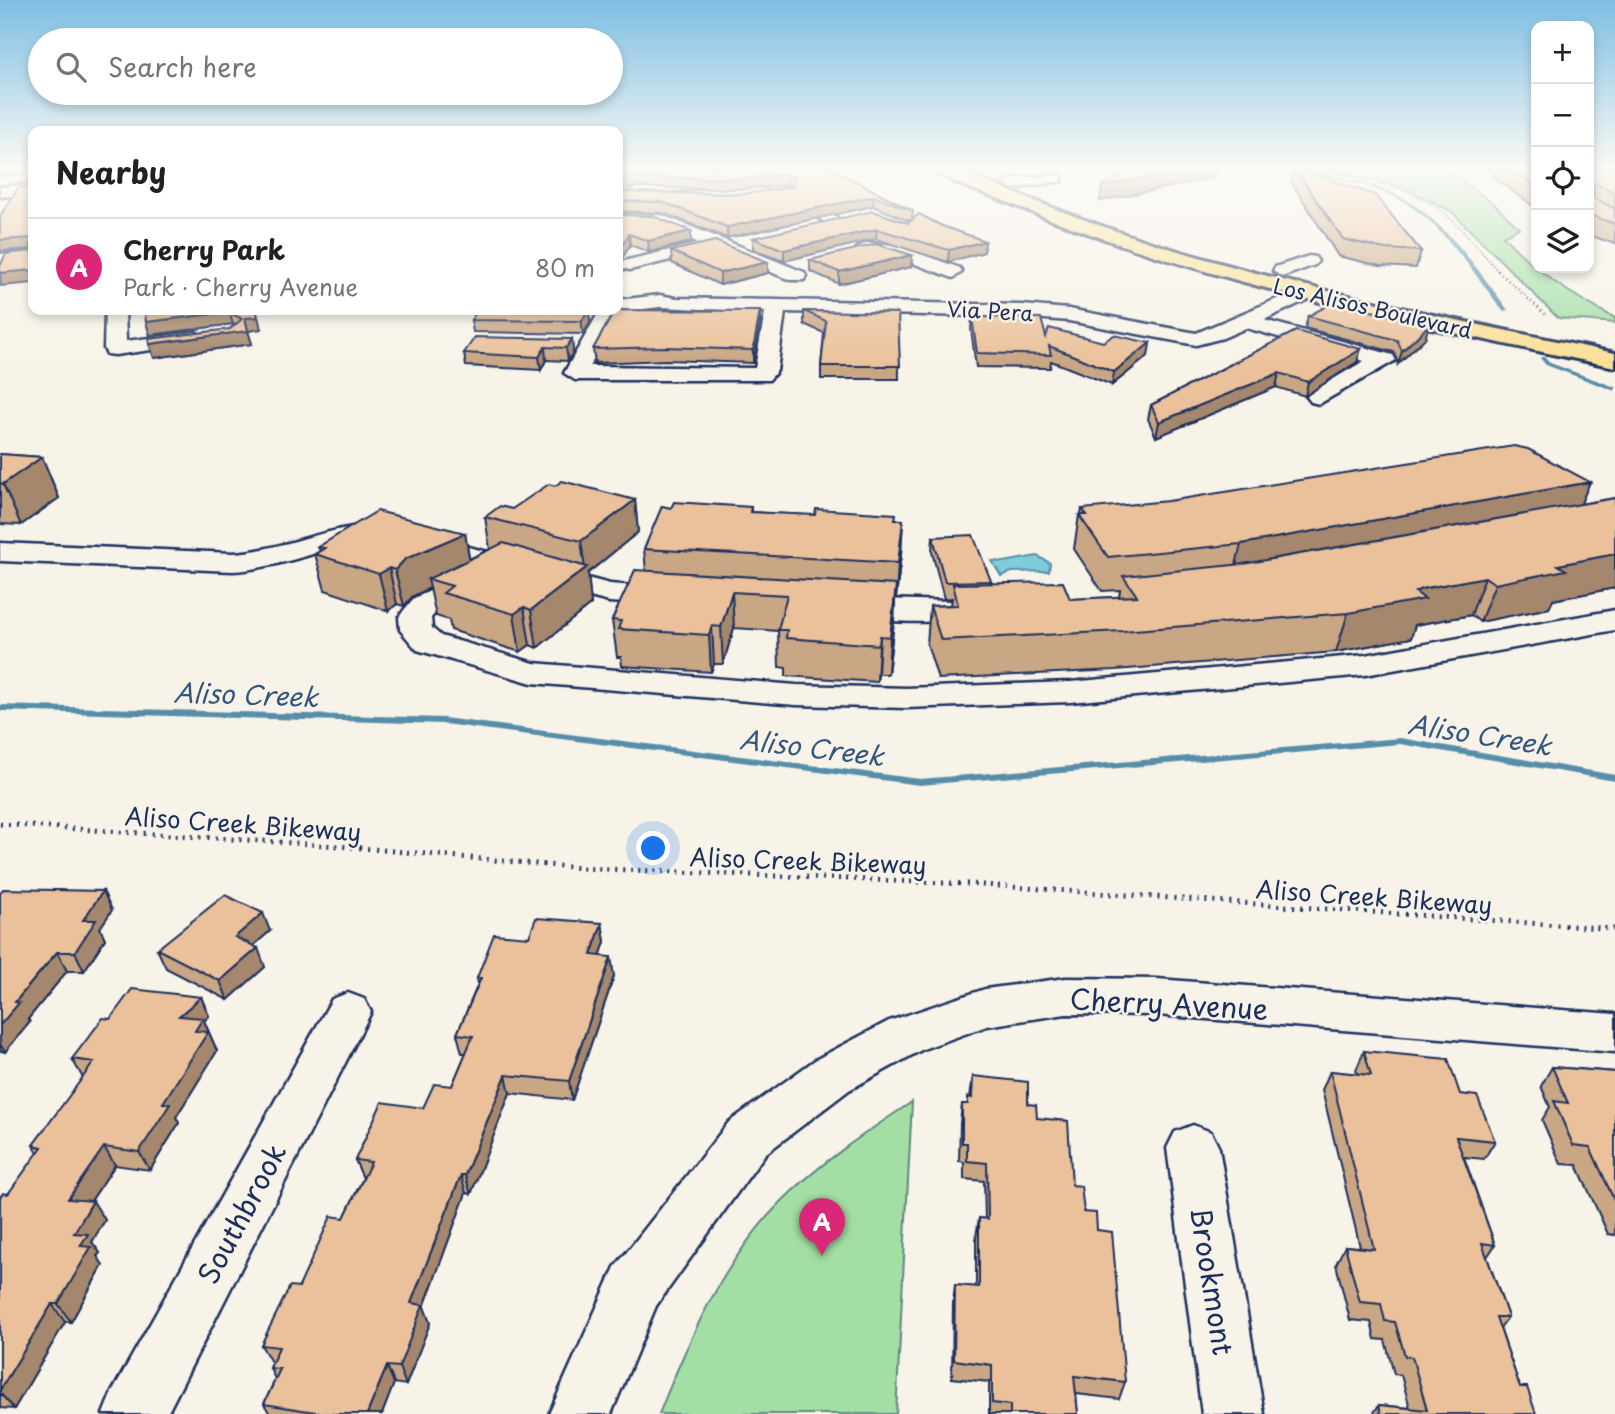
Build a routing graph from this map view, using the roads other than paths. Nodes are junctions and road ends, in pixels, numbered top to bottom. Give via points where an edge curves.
1 (690, 233) edge
2 (1106, 233) edge
3 (1152, 233) edge
4 (752, 242) dead end
5 (722, 246) junction
6 (842, 254) edge
7 (28, 256) edge
8 (0, 259) edge
9 (624, 261) edge
10 (1310, 261) dead end
11 (1272, 268) junction
12 (795, 270) dead end
13 (953, 272) dead end
14 (654, 288) junction
15 (1308, 292) junction
16 (623, 304) edge
17 (776, 305) junction
18 (115, 315) edge
19 (607, 315) edge
20 (1245, 321) junction
21 (1493, 321) junction
22 (1543, 330) junction
23 (220, 334) edge
24 (565, 343) edge
25 (591, 343) junction
26 (1615, 344) edge
27 (1615, 360) edge
28 (1319, 397) dead end
29 (0, 552) edge
30 (506, 565) junction
31 (704, 598) edge
32 (825, 606) edge
33 (1003, 608) edge
34 (1615, 620) edge
35 (348, 1012) dead end
36 (1615, 1033) edge
37 (1193, 1148) dead end
38 (134, 1414) edge
39 (580, 1414) edge
40 (1233, 1414) edge

1 - 5 street
2 - 15 main road, Los Alisos Boulevard
3 - 11 main road, Los Alisos Boulevard
4 - 5 street
5 - 9 street
5 - 12 street
6 - 13 street via 877,247
7 - 8 street
9 - 14 street
10 - 11 street
11 - 15 main road
11 - 21 main road, Los Alisos Boulevard
14 - 16 street, Via Pera
14 - 17 street, Via Pera via 676,304
15 - 20 street, Via Pera
15 - 21 main road via 1348,293 1435,314
15 - 22 main road, Los Alisos Boulevard via 1512,339
17 - 20 street, Via Pera via 1064,314 1196,339
17 - 25 street via 766,371 761,375 575,373
18 - 23 street via 115,349
19 - 25 street
20 - 28 street via 1385,360
21 - 22 main road, Los Alisos Boulevard
22 - 26 main road, Los Alisos Boulevard
22 - 27 main road, Los Alisos Boulevard
24 - 25 street
29 - 30 street via 247,562 369,532
30 - 31 street via 609,593
30 - 34 street via 425,605 415,617 416,630 429,643 532,673 796,695 906,698 1197,682 1366,665
32 - 33 street via 919,611
35 - 38 street, Southbrook
36 - 39 street, Cherry Avenue via 1157,997 1066,996 985,1008 906,1035 832,1075 747,1138 635,1287
37 - 40 street, Brookmont

